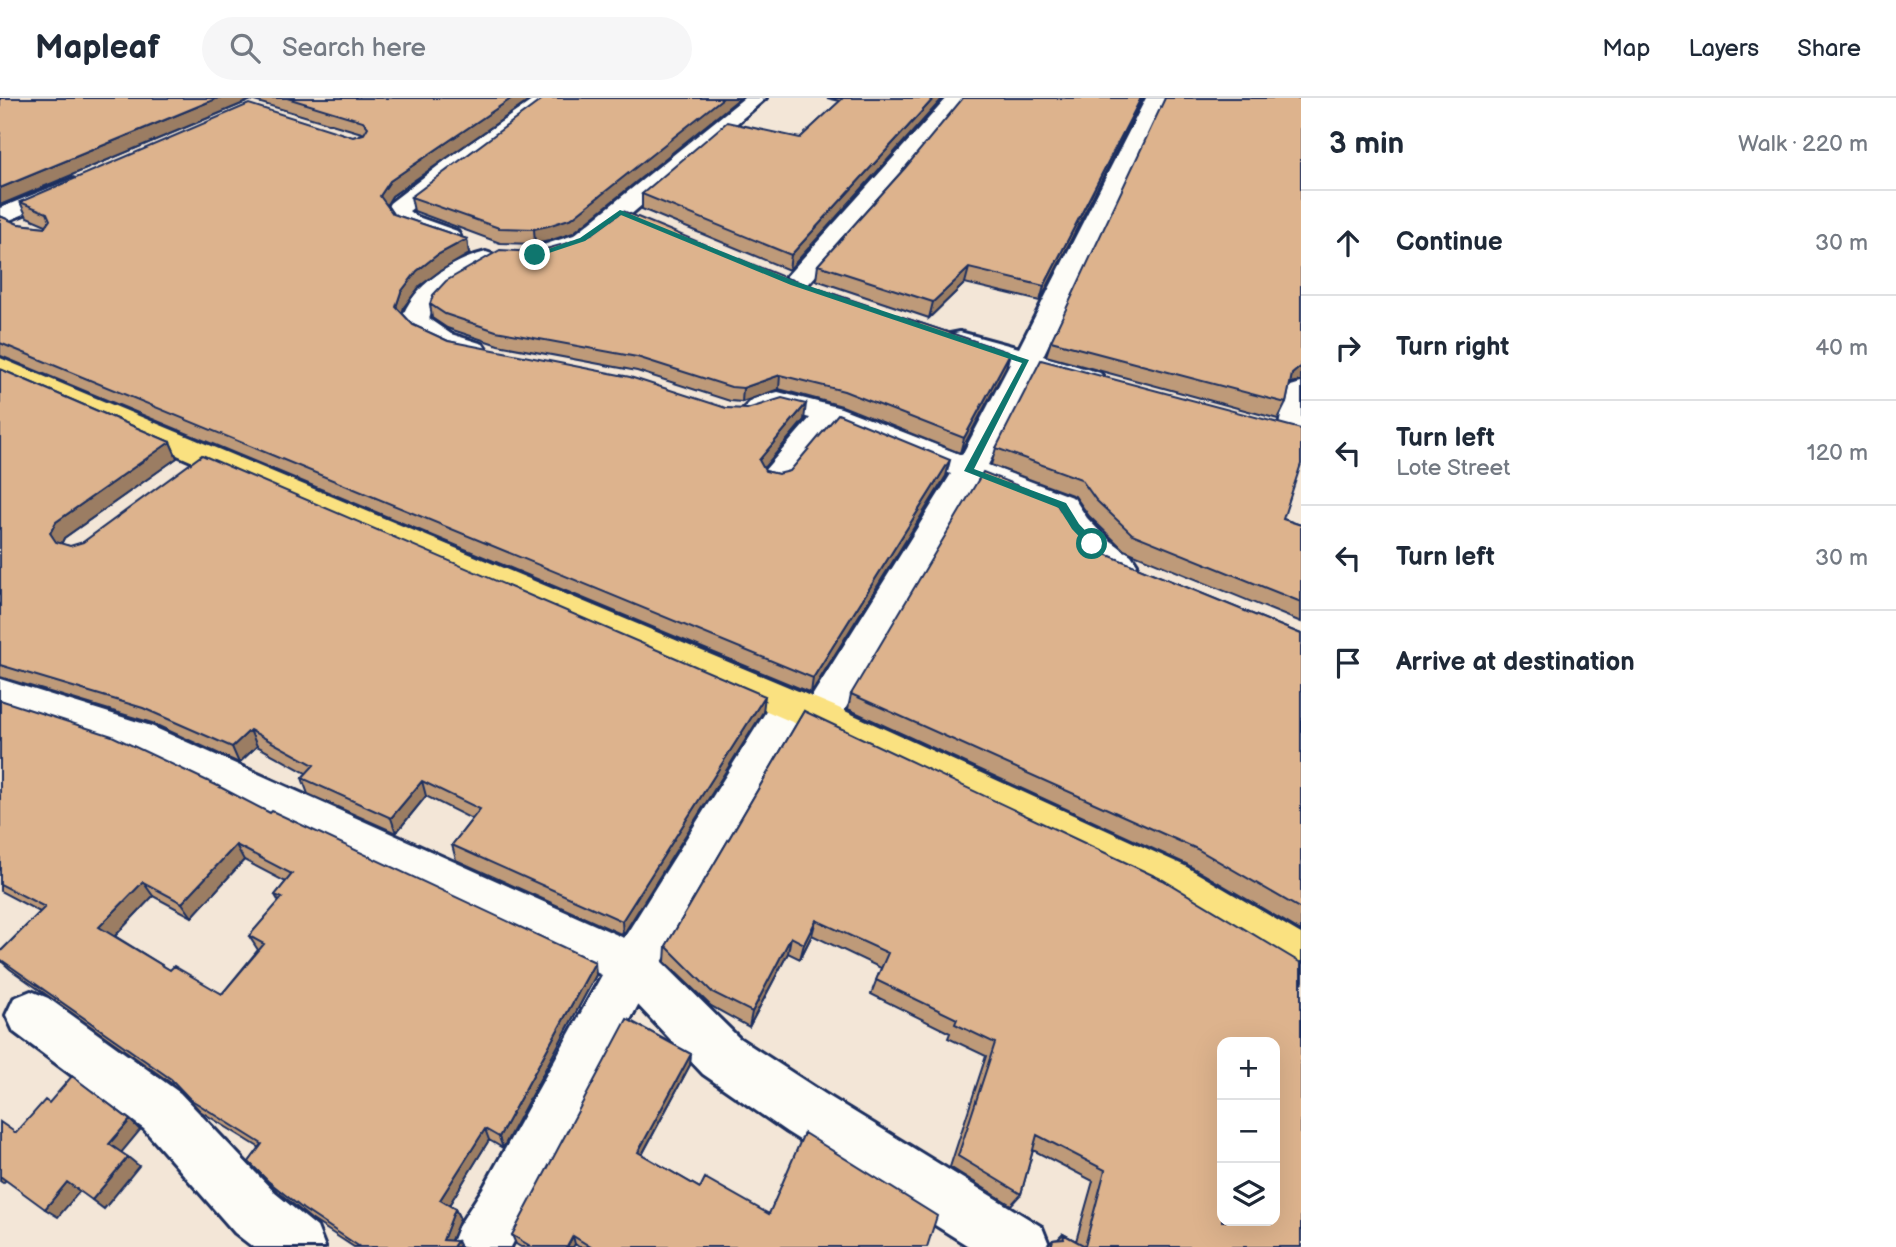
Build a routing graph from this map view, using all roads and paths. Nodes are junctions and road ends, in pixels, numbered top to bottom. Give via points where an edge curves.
1 (511, 98) edge
2 (756, 98) edge
3 (958, 98) edge
4 (1156, 98) edge
5 (546, 101) edge
6 (87, 179) edge
7 (0, 217) edge
8 (31, 230) edge
9 (510, 254) junction
10 (794, 283) edge
11 (936, 332) edge
12 (503, 355) edge
13 (1026, 362) junction
14 (0, 367) edge
15 (1120, 387) edge
16 (1301, 393) edge
17 (736, 413) edge
18 (830, 414) junction
19 (1287, 433) edge
20 (206, 455) junction
21 (969, 471) junction
22 (775, 478) edge
23 (173, 480) edge
24 (1152, 579) edge
25 (0, 694) edge
26 (805, 711) junction
27 (1301, 959) edge
28 (633, 966) junction
29 (30, 1015) dead end
30 (297, 1247) edge
31 (478, 1247) edge
32 (1022, 1247) edge

1 - 5 street
2 - 9 street via 632,217 559,249
3 - 10 street
4 - 13 street
5 - 9 street via 455,163 397,212 406,221
6 - 7 street
7 - 8 street
9 - 12 street via 429,294 417,309 415,321 461,348
11 - 13 street
13 - 15 street
13 - 21 street
14 - 20 main road
16 - 19 street
17 - 18 street via 778,401
18 - 21 street
18 - 22 street
20 - 23 street
20 - 26 main road
21 - 24 street via 1062,506 1075,526 1111,560
21 - 26 street
25 - 28 street via 137,737
26 - 27 main road via 1169,880
26 - 28 street
28 - 31 street
28 - 32 street via 721,1056
29 - 30 street via 162,1111 255,1213

